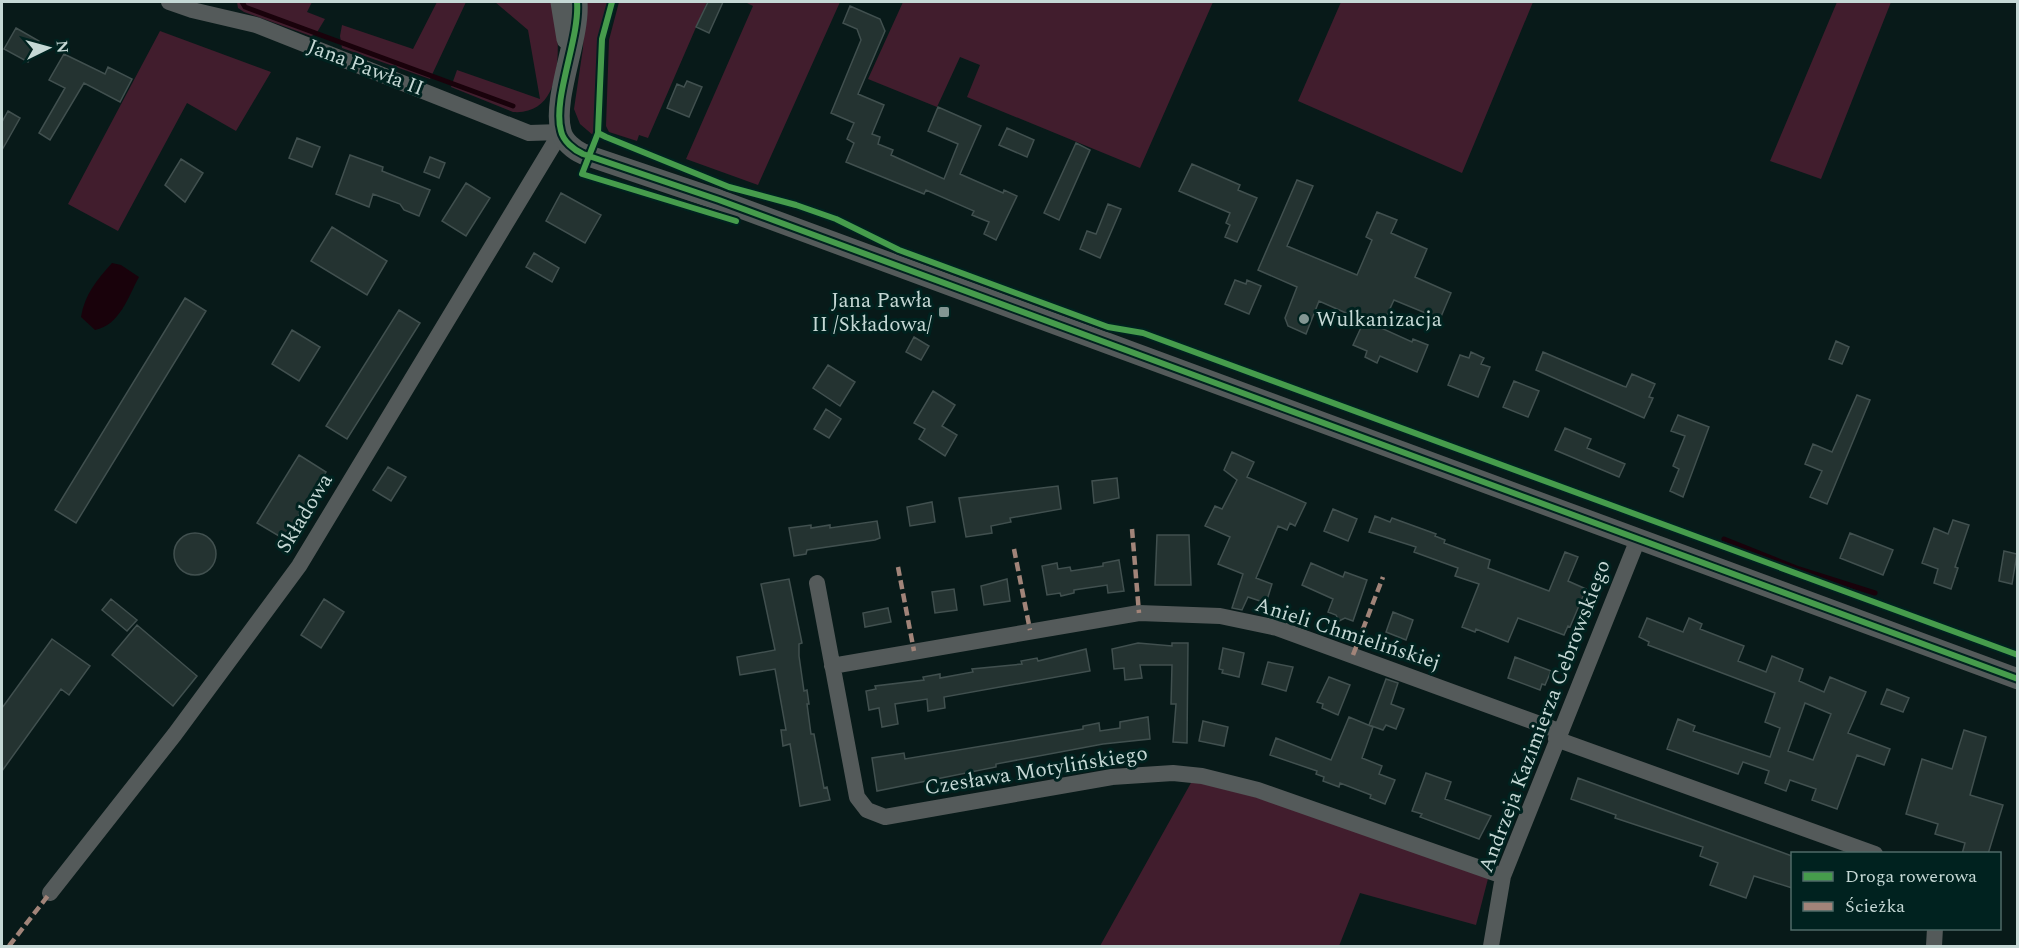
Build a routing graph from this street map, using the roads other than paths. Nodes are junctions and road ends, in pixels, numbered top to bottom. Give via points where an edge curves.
1 (169, 2) edge
2 (561, 2) edge
3 (577, 2) edge
4 (569, 54) junction
5 (561, 132) junction
6 (1638, 539) junction
7 (817, 584) dead end
8 (832, 666) junction
9 (2018, 679) edge
10 (1558, 735) junction
11 (1870, 852) edge
12 (1503, 876) junction
13 (50, 893) dead end
14 (1935, 930) edge
15 (1491, 946) edge
16 (1934, 946) edge

1 - 5 street, Jana Pawła II via 256,25 529,133
2 - 4 street
3 - 4 street
4 - 5 street via 560,109
5 - 6 street via 573,149 597,160 719,200
5 - 13 street, Składowa via 299,566 175,734
6 - 9 street
6 - 10 street, Andrzeja Kazimierza Cebrowskiego
7 - 8 street, Czesława Motylińskiego
8 - 10 street, Anieli Chmielińskiej via 1139,613 1220,616 1277,628
8 - 12 street, Czesława Motylińskiego via 856,797 867,810 885,817 1112,777 1173,773 1258,790
10 - 11 street, Anieli Chmielińskiej
10 - 12 street, Andrzeja Kazimierza Cebrowskiego
12 - 15 street, Andrzeja Kazimierza Cebrowskiego
14 - 16 street

